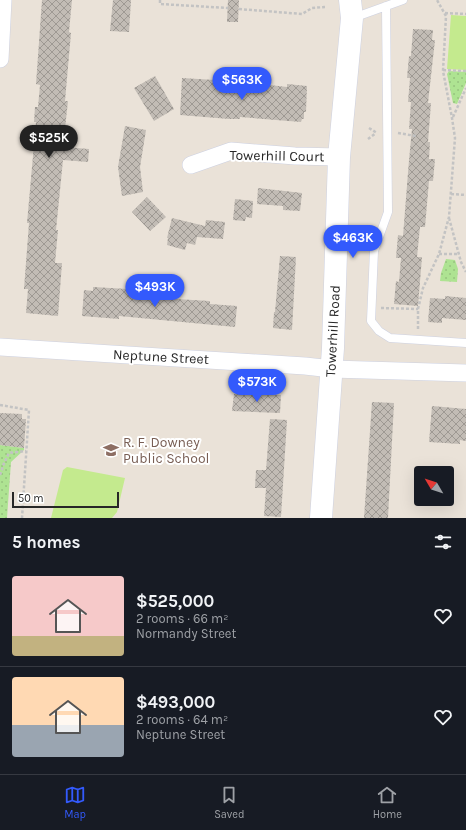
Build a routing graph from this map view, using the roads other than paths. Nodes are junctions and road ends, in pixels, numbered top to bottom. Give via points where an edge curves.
1 (3, 0) edge
2 (403, 0) edge
3 (386, 6) junction
4 (351, 9) edge
5 (0, 59) edge
6 (339, 157) junction
7 (191, 165) dead end
8 (466, 343) edge
9 (0, 347) edge
10 (332, 369) junction
11 (466, 373) edge
12 (321, 518) edge

1 - 5 street
2 - 3 lane
3 - 4 lane
3 - 8 lane via 388,212 374,251 371,321 379,331 390,338
4 - 6 street, Towerhill Road
6 - 7 street, Towerhill Court via 231,152
6 - 10 street, Towerhill Road
9 - 10 street, Neptune Street
10 - 11 street, Neptune Street
10 - 12 street, Towerhill Road

